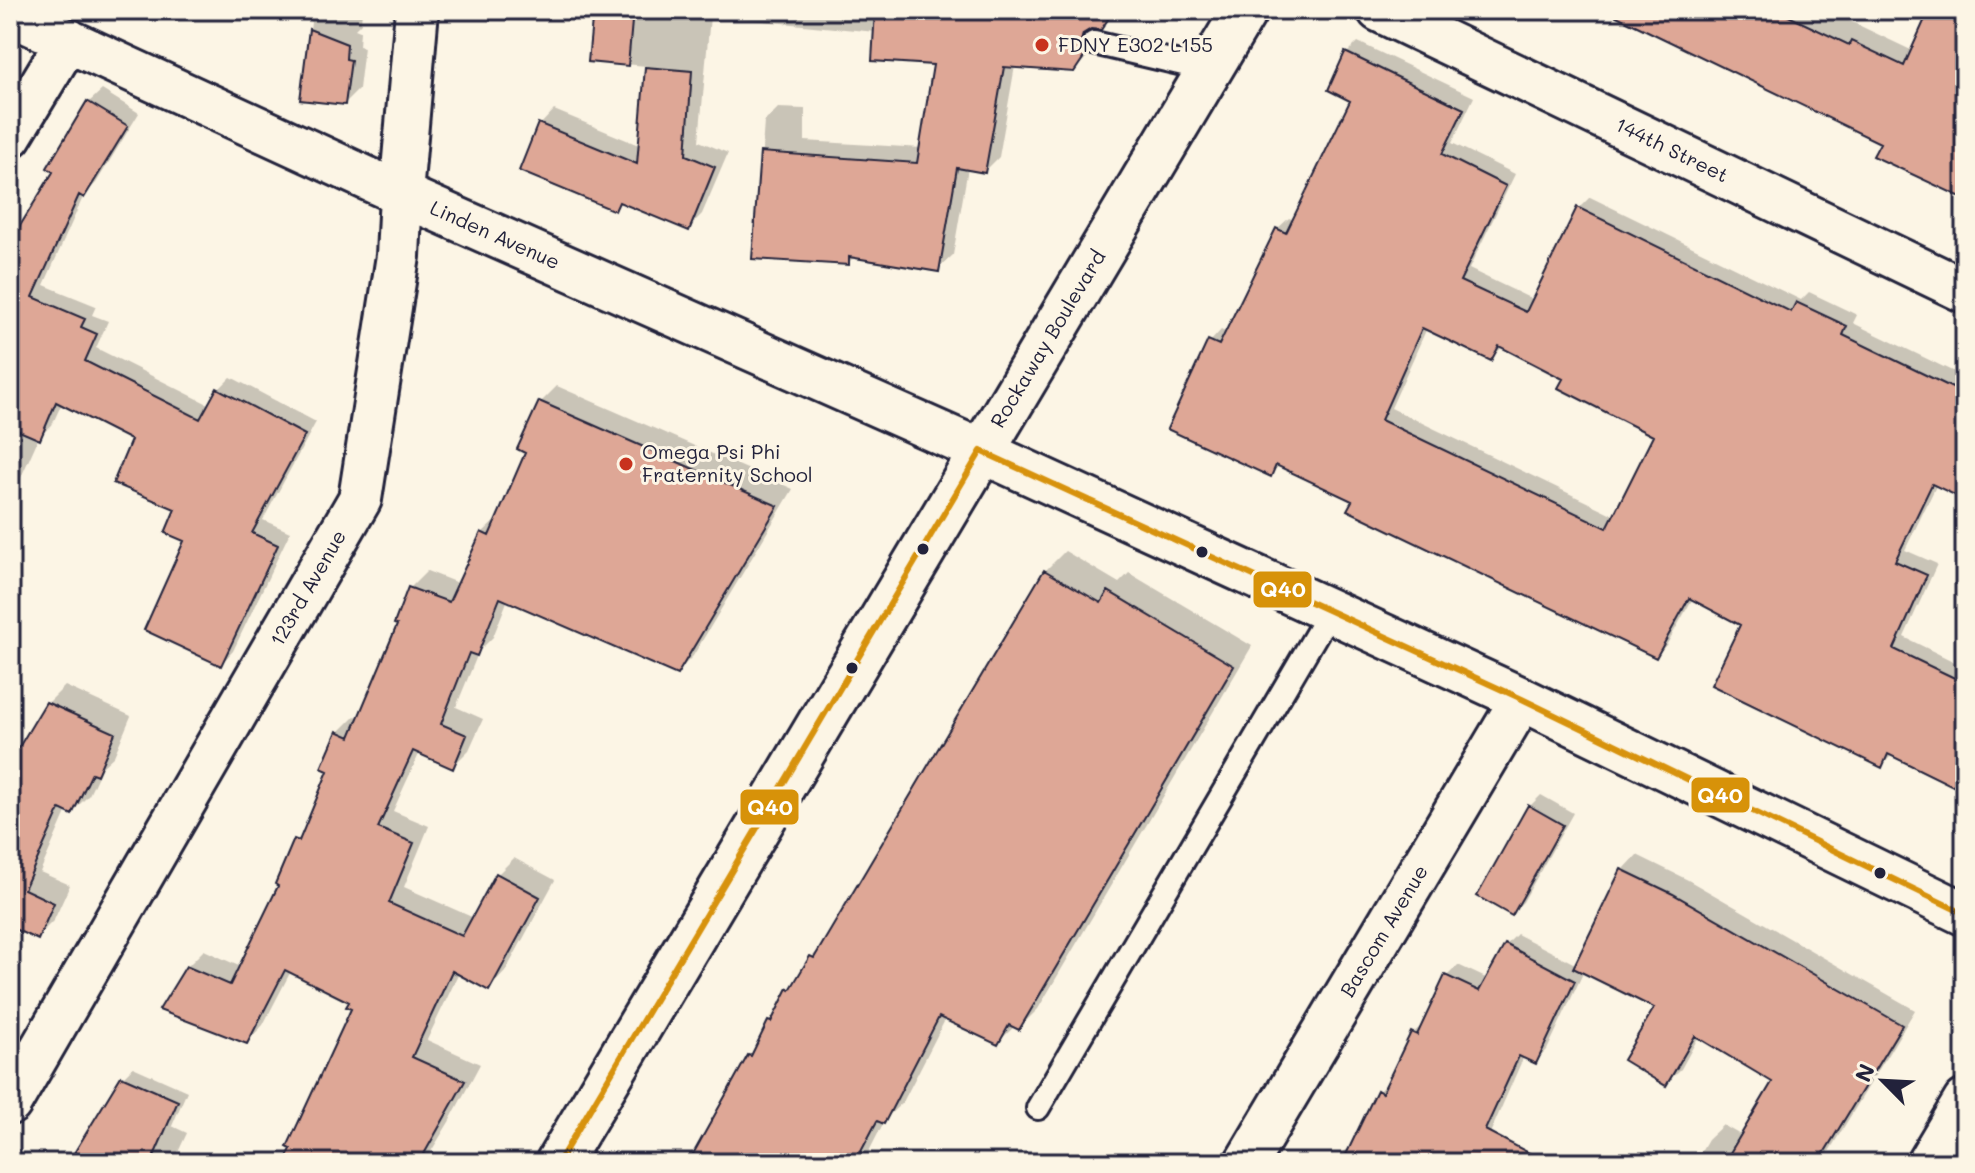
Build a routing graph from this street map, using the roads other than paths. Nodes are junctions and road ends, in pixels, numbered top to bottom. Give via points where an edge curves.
1 (417, 10) edge
2 (1245, 10) edge
3 (1379, 10) edge
4 (10, 14) edge
5 (68, 40) junction
6 (1094, 43) dead end
7 (1209, 70) junction
8 (10, 136) edge
9 (401, 194) junction
10 (1965, 291) edge
11 (981, 451) junction
12 (1330, 611) junction
13 (1522, 699) junction
14 (1965, 914) edge
15 (1965, 1101) edge
16 (10, 1103) edge
17 (1038, 1108) dead end
18 (558, 1163) edge
19 (1246, 1163) edge
20 (1928, 1163) edge

1 - 9 street, 123rd Avenue
2 - 7 main road, Rockaway Boulevard
3 - 10 street, 144th Street
4 - 5 street, Linden Avenue
5 - 8 street
5 - 9 street, Linden Avenue
6 - 7 lane
7 - 11 main road, Rockaway Boulevard
9 - 11 street, Linden Avenue
9 - 16 street, 123rd Avenue via 398,256 360,499
11 - 12 street, Linden Avenue
11 - 18 main road, Rockaway Boulevard
12 - 13 street, Linden Avenue
12 - 17 lane
13 - 14 street, Linden Avenue
13 - 19 street, Bascom Avenue
15 - 20 street

